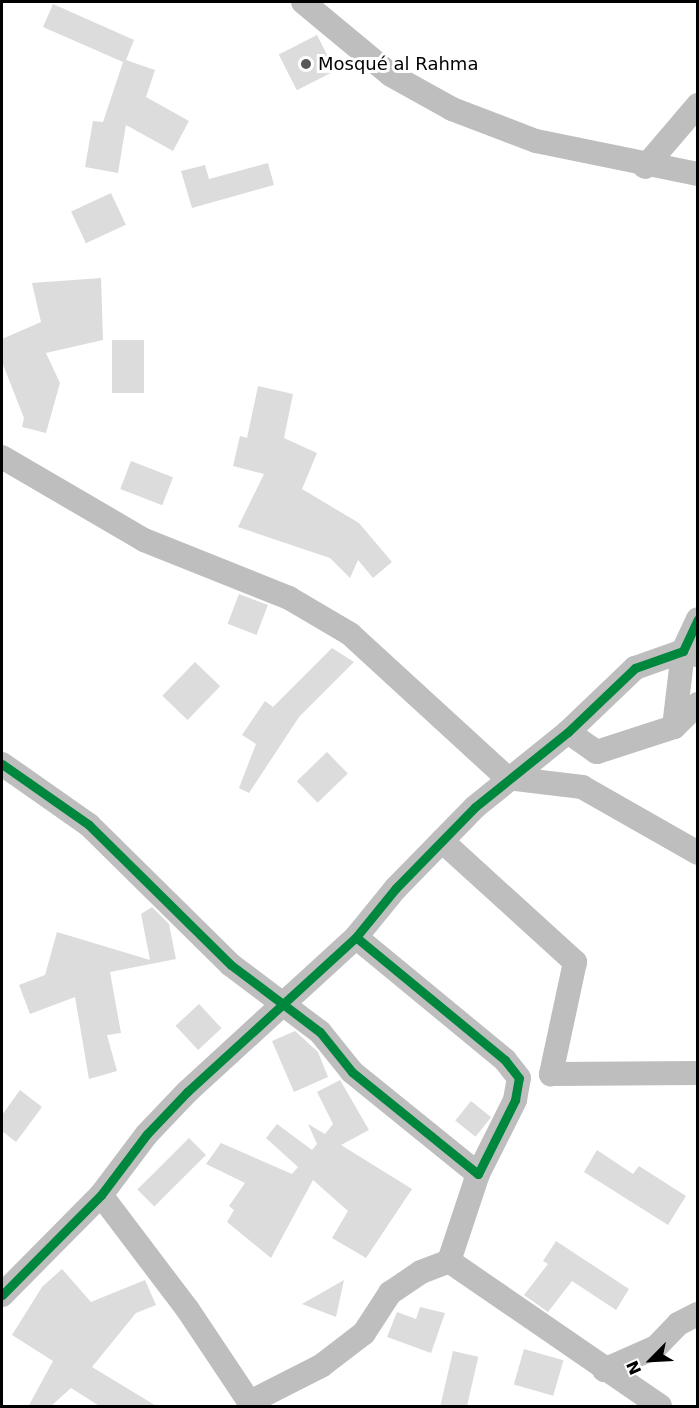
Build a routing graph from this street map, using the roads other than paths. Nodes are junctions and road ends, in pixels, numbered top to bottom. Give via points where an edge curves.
1 (303, 2) edge
2 (698, 105) edge
3 (645, 167) junction
4 (698, 174) edge
5 (2, 457) edge
6 (698, 619) edge
7 (690, 653) edge
8 (698, 704) edge
9 (674, 728) junction
10 (568, 732) junction
11 (2, 764) edge
12 (507, 778) junction
13 (442, 841) junction
14 (698, 853) edge
15 (357, 937) junction
16 (283, 1001) junction
17 (698, 1073) edge
18 (478, 1174) junction
19 (101, 1195) junction
20 (449, 1261) junction
21 (2, 1295) edge
22 (698, 1314) edge
23 (656, 1347) junction
24 (604, 1370) junction
25 (651, 1400) edge
26 (251, 1405) edge

1 - 3 street via 391,75 452,109 536,141
2 - 3 street
3 - 4 street
5 - 12 street via 144,540 289,598 350,634
6 - 7 street
7 - 9 street
7 - 10 street via 635,668
8 - 9 street
9 - 10 street via 597,752
10 - 12 street
11 - 16 street via 90,825 231,965
12 - 13 street
12 - 14 street via 582,787
13 - 15 street
13 - 17 street via 575,962 551,1074
15 - 16 street
15 - 18 street via 497,1053 519,1078 515,1100
16 - 18 street via 320,1032 352,1072
16 - 19 street via 147,1134
18 - 20 street
19 - 21 street
19 - 26 street via 188,1310
20 - 24 street via 494,1288
20 - 26 street via 421,1272 390,1293 364,1333 321,1366
22 - 23 street via 678,1324
23 - 24 street
23 - 25 street
24 - 25 street

